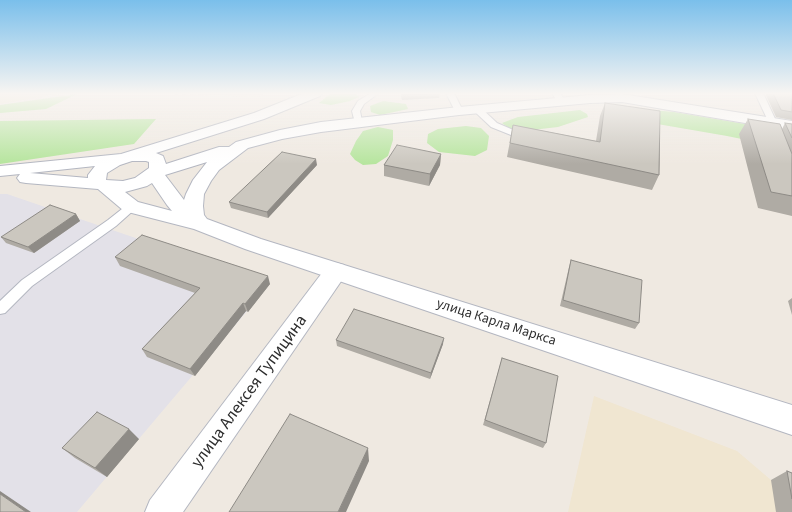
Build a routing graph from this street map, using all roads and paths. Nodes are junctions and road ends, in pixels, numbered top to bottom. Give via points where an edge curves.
1 (256, 117) edge
2 (286, 117) edge
3 (357, 117) edge
4 (404, 117) edge
5 (485, 117) edge
6 (745, 117) edge
7 (770, 117) edge
8 (358, 122) junction
9 (773, 122) junction
10 (792, 126) edge
11 (538, 138) edge
12 (242, 145) junction
13 (128, 156) junction
14 (0, 171) edge
15 (154, 174) junction
16 (0, 179) edge
17 (103, 185) junction
18 (131, 207) junction
19 (200, 224) junction
20 (336, 271) junction
21 (0, 309) edge
22 (792, 420) edge
23 (162, 512) edge

1 - 13 street
2 - 12 street
3 - 8 lane
4 - 8 street
5 - 11 lane via 494,125 516,134
6 - 9 street
7 - 9 lane
8 - 12 street via 280,135
9 - 10 street
12 - 15 street
12 - 19 street via 214,166 202,180 195,194 193,206
13 - 14 street
13 - 15 street via 148,156 157,160 158,169
13 - 17 street via 100,170 97,180
15 - 17 street via 132,185
15 - 19 street via 174,201
16 - 17 street via 32,178
17 - 18 street
18 - 19 street
18 - 21 lane via 27,283
19 - 20 street, улица Карла Маркса
20 - 22 street, улица Карла Маркса
20 - 23 street, улица Алексея Тупицина

